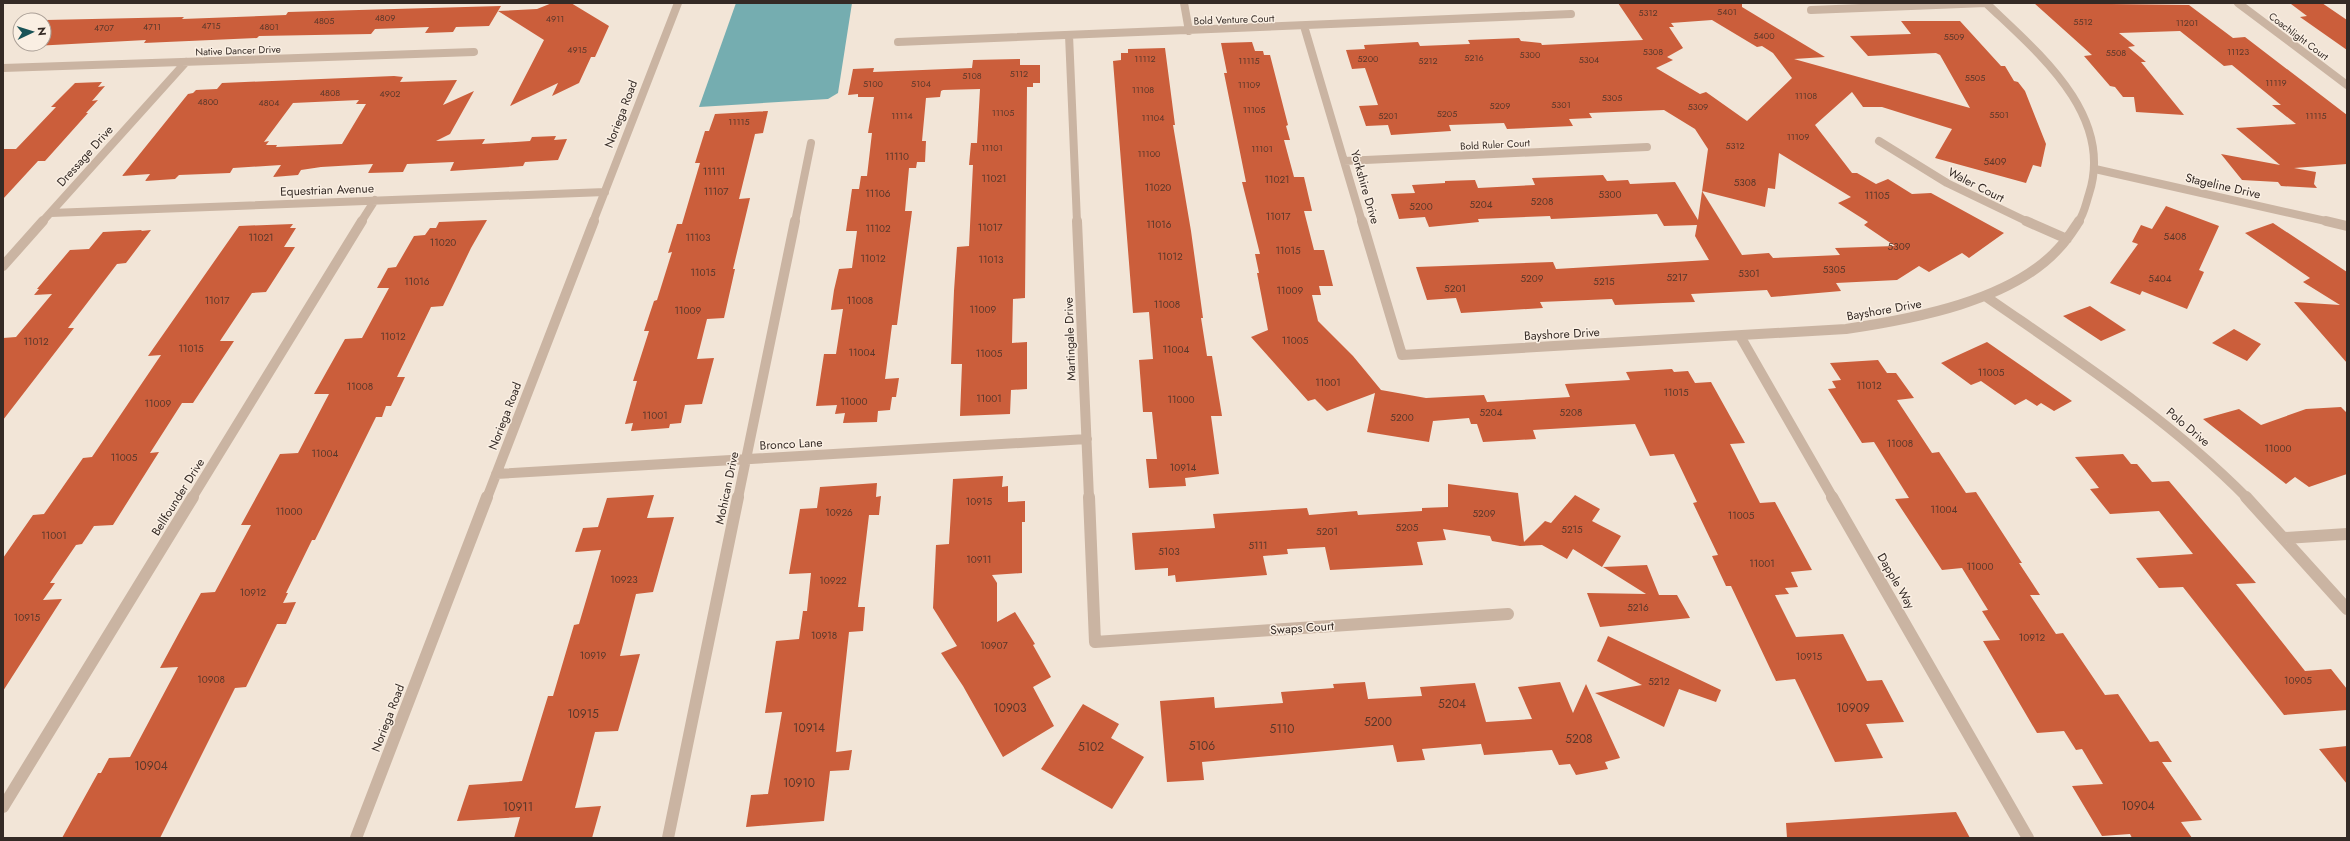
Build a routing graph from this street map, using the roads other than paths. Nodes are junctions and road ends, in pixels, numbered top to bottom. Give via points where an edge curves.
1 (678, 3) edge
2 (1184, 3) edge
3 (1986, 3) edge
4 (2238, 3) edge
5 (1811, 10) dead end
6 (1571, 14) dead end
7 (1304, 26) junction
8 (1189, 30) junction
9 (1069, 35) junction
10 (898, 42) dead end
11 (474, 52) dead end
12 (186, 62) junction
13 (3, 68) edge
14 (2347, 85) edge
15 (1879, 141) dead end
16 (812, 143) dead end
17 (1647, 147) dead end
18 (1344, 161) junction
19 (2095, 169) junction
20 (605, 192) junction
21 (375, 200) junction
22 (50, 213) junction
23 (2347, 226) edge
24 (2067, 239) junction
25 (3, 266) edge
26 (1985, 296) junction
27 (1740, 336) junction
28 (1402, 355) joint
29 (1087, 439) junction
30 (746, 459) junction
31 (496, 474) junction
32 (2347, 534) edge
33 (2286, 538) junction
34 (2347, 609) edge
35 (1508, 614) dead end
36 (1095, 642) joint
37 (3, 807) edge
38 (356, 838) edge
39 (668, 838) edge
40 (2028, 838) edge

1 - 20 street, Noriega Road
2 - 8 street
3 - 5 street
3 - 19 street, Bayshore Drive via 2039,54 2074,99 2086,122 2093,147
4 - 14 street, Coachlight Court
6 - 7 street, Bold Venture Court
7 - 8 street, Bold Venture Court
7 - 18 street, Yorkshire Drive
8 - 9 street, Bold Venture Court
9 - 10 street, Bold Venture Court
9 - 29 street, Martingale Drive
11 - 12 street, Native Dancer Drive
12 - 13 street, Native Dancer Drive
12 - 22 street, Dressage Drive
15 - 24 street, Waler Court via 1950,186
16 - 30 street, Mohican Drive
17 - 18 street, Bold Ruler Court
18 - 28 street, Yorkshire Drive
19 - 23 street, Stageline Drive
19 - 24 street, Bayshore Drive via 2090,197 2082,216
20 - 21 street, Equestrian Avenue
20 - 31 street, Noriega Road
21 - 22 street, Equestrian Avenue
21 - 37 street, Bellfounder Drive
22 - 25 street, Dressage Drive
24 - 26 street, Bayshore Drive via 2042,264
26 - 27 street, Bayshore Drive via 1939,313 1895,323 1846,330
26 - 33 street, Polo Drive via 2142,406 2219,470
27 - 28 street, Bayshore Drive
27 - 40 street, Dapple Way
29 - 30 street, Bronco Lane
29 - 36 street, Martingale Drive
30 - 31 street, Bronco Lane
30 - 39 street, Mohican Drive
31 - 38 street, Noriega Road
32 - 33 street
33 - 34 street, Polo Drive
35 - 36 street, Swaps Court

